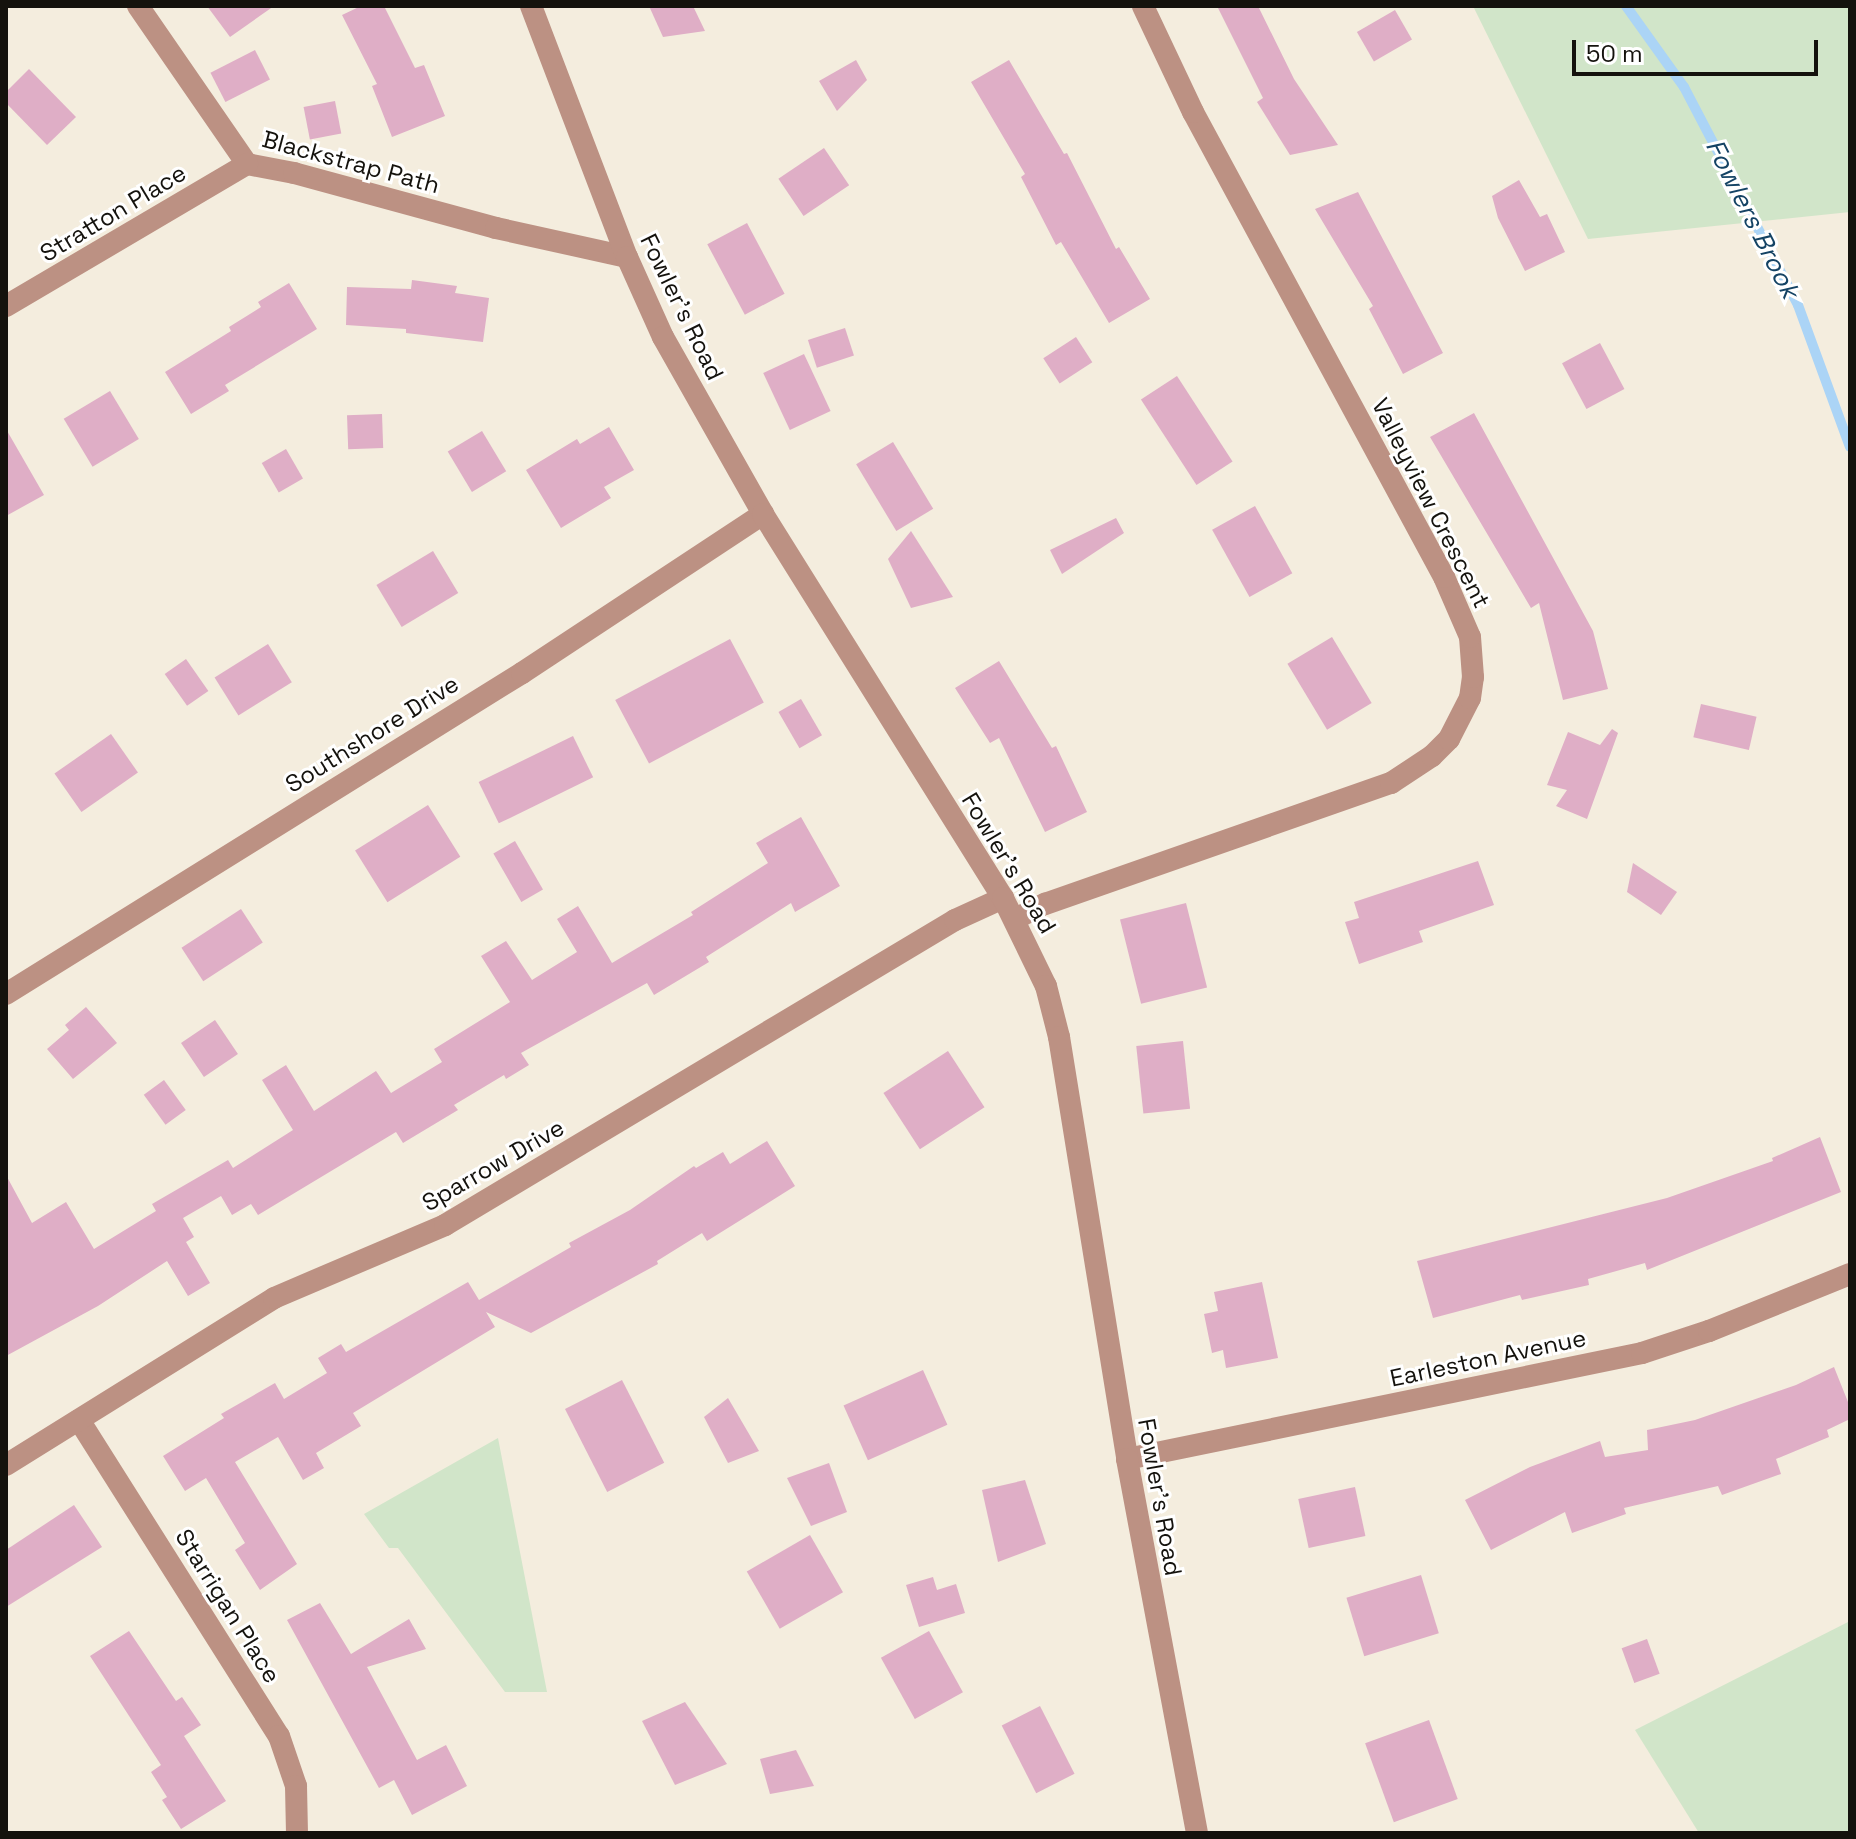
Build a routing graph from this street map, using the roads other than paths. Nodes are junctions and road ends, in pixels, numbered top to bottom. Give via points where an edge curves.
1 (138, 6) edge
2 (531, 6) edge
3 (1143, 6) edge
4 (247, 164) junction
5 (627, 257) junction
6 (6, 306) edge
7 (763, 514) junction
8 (1003, 898) junction
9 (1015, 919) junction
10 (6, 994) edge
11 (1850, 1274) edge
12 (79, 1420) junction
13 (1127, 1459) junction
14 (6, 1465) edge
15 (297, 1833) edge
16 (1197, 1833) edge

1 - 4 street, Blackstrap Path
2 - 5 street, Fowler's Road
3 - 9 street, Valleyview Crescent via 1193,112 1444,577 1470,637 1473,677 1470,698 1449,739 1391,783
4 - 5 street, Blackstrap Path
4 - 6 street, Stratton Place
5 - 7 street, Fowler's Road via 663,337
7 - 8 street, Fowler's Road
7 - 10 street, Southshore Drive via 522,673
8 - 9 street, Fowler's Road
8 - 12 street, Sparrow Drive via 955,920 445,1225 274,1298
9 - 13 street, Fowler's Road via 1046,986 1059,1037
11 - 13 street, Earleston Avenue via 1642,1353
12 - 14 street, Sparrow Drive
12 - 15 street, Starrigan Place via 279,1736 296,1786
13 - 16 street, Fowler's Road

